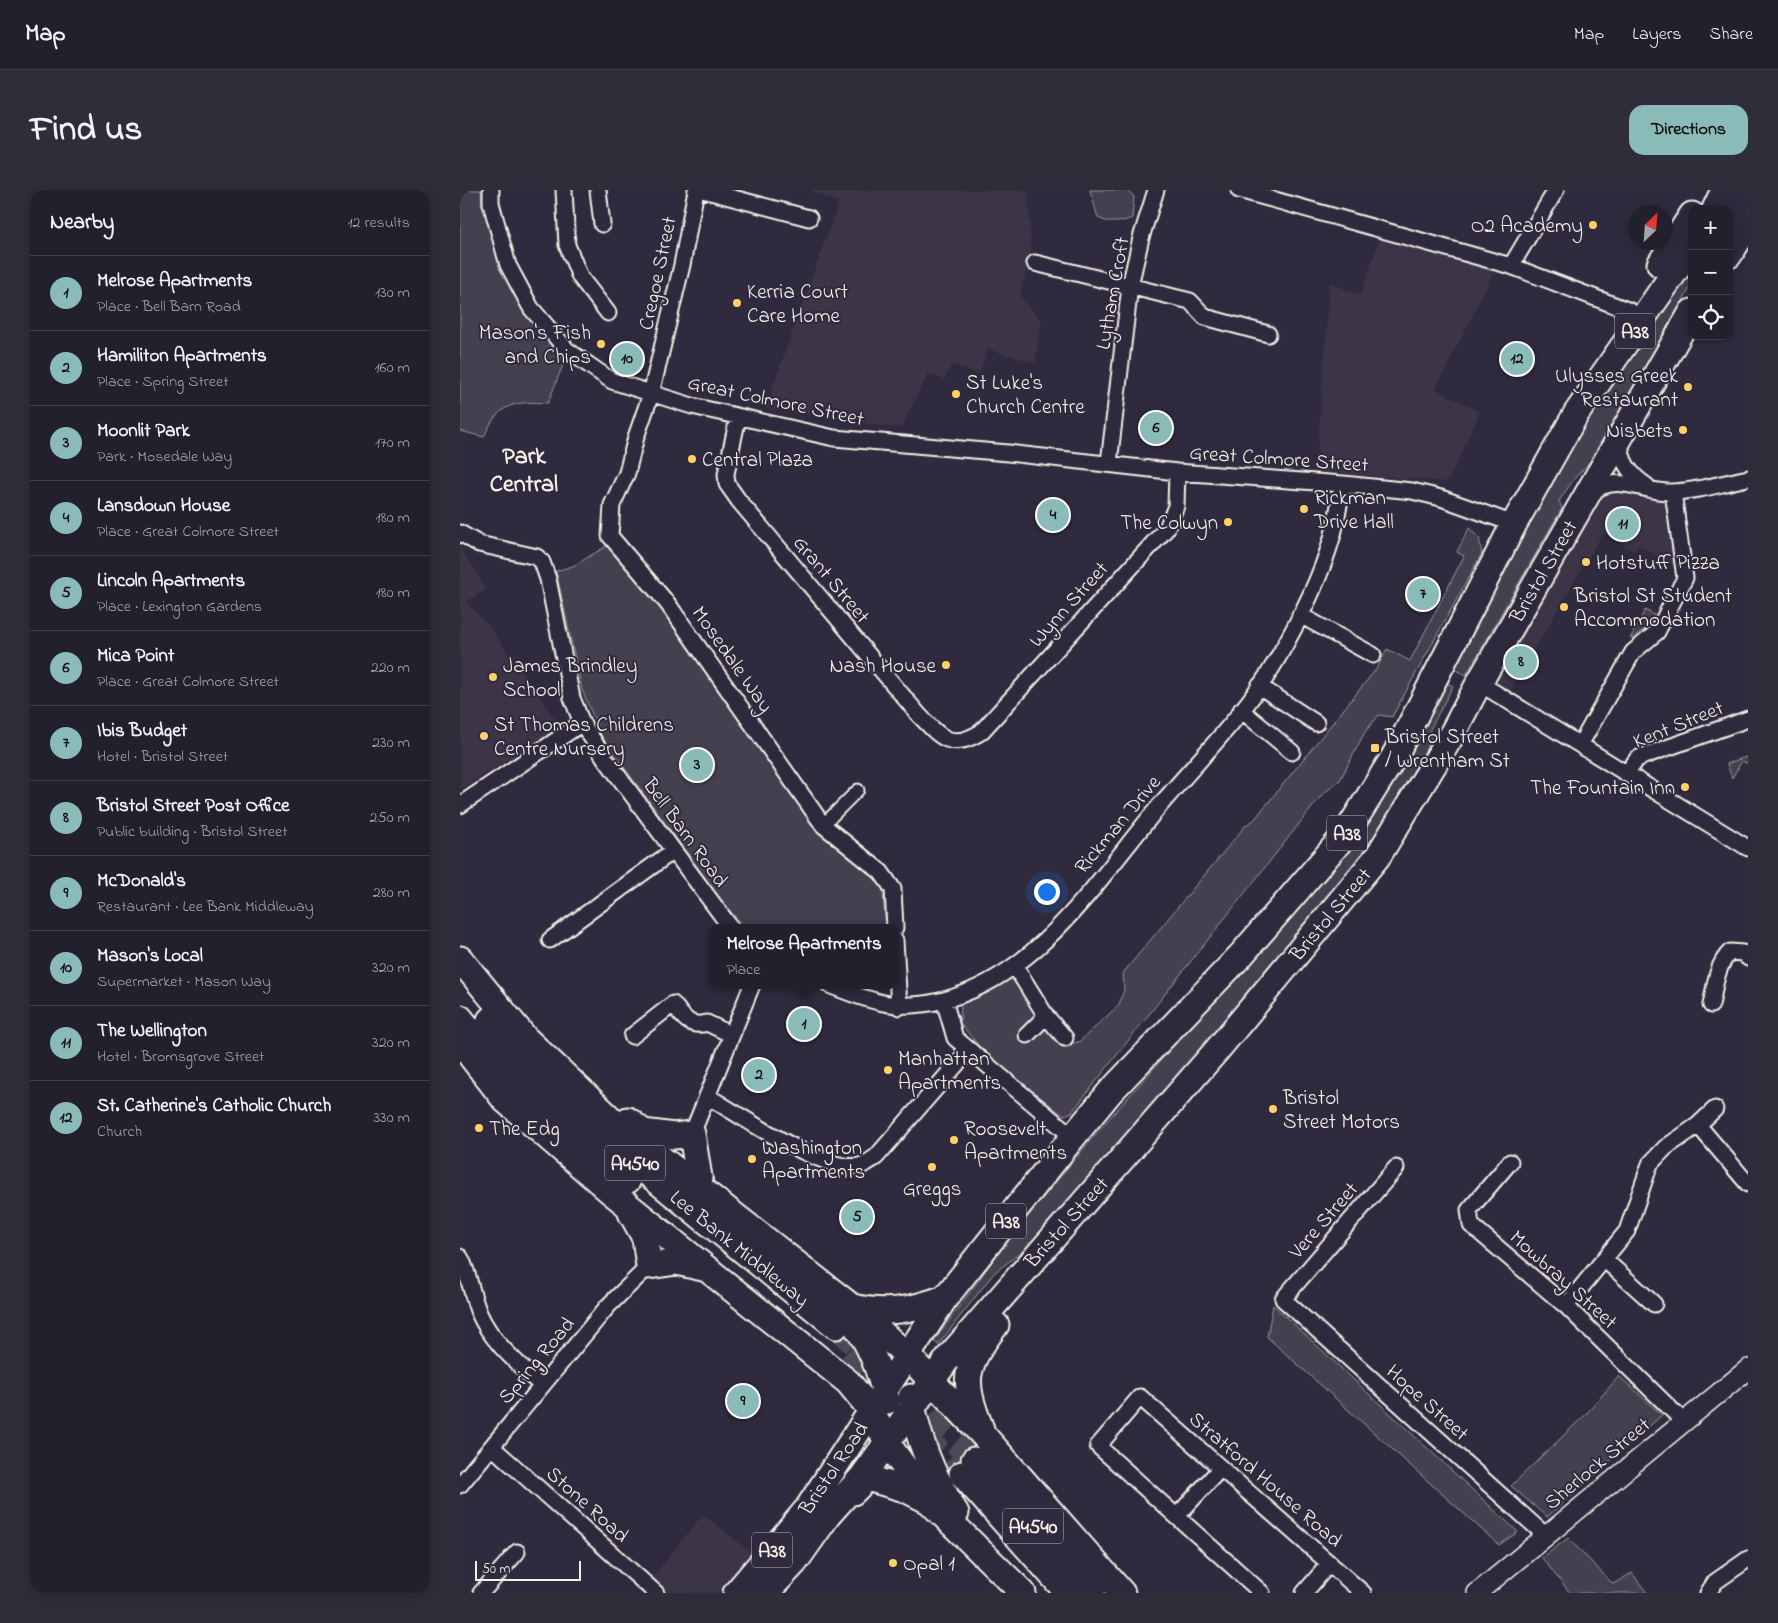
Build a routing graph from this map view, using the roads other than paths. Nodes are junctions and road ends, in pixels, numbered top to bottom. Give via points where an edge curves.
1 (491, 190) edge
2 (564, 190) edge
3 (598, 190) edge
4 (696, 190) edge
5 (703, 190) edge
6 (1156, 190) edge
7 (1239, 190) edge
8 (1556, 190) edge
9 (1705, 190) edge
10 (1724, 190) edge
11 (1745, 190) edge
12 (1698, 205) edge
13 (1717, 205) edge
14 (809, 218) dead end
15 (1733, 218) edge
16 (1688, 221) edge
17 (602, 224) dead end
18 (1748, 225) edge
19 (1690, 250) edge
20 (1732, 250) edge
21 (1036, 263) dead end
22 (1511, 266) junction
23 (1130, 286) junction
24 (1630, 311) junction
25 (608, 313) dead end
26 (1688, 319) edge
27 (1268, 334) dead end
28 (651, 394) junction
29 (1576, 414) junction
30 (738, 417) junction
31 (1620, 438) junction
32 (1109, 463) junction
33 (1177, 472) junction
34 (1748, 478) edge
35 (1343, 484) junction
36 (1651, 488) junction
37 (1673, 492) junction
38 (1586, 497) junction
39 (1514, 524) junction
40 (460, 533) edge
41 (1300, 615) junction
42 (1373, 656) dead end
43 (1479, 683) junction
44 (1259, 686) junction
45 (1240, 710) junction
46 (1748, 719) edge
47 (582, 723) junction
48 (1316, 723) dead end
49 (957, 742) joint
50 (1580, 745) junction
51 (1292, 752) dead end
52 (1622, 770) junction
53 (858, 790) dead end
54 (460, 805) edge
55 (823, 825) junction
56 (1748, 848) edge
57 (673, 851) junction
58 (728, 924) edge
59 (895, 924) edge
60 (550, 940) dead end
61 (1748, 958) edge
62 (460, 959) edge
63 (1015, 966) junction
64 (460, 976) edge
65 (750, 989) edge
66 (839, 989) edge
67 (898, 989) edge
68 (944, 1000) junction
69 (1711, 1005) dead end
70 (899, 1007) junction
71 (1046, 1016) junction
72 (460, 1018) edge
73 (732, 1034) junction
74 (1027, 1035) dead end
75 (632, 1036) dead end
76 (526, 1038) junction
77 (1065, 1038) dead end
78 (460, 1042) edge
79 (969, 1050) junction
80 (707, 1096) junction
81 (1715, 1109) dead end
82 (1698, 1125) junction
83 (692, 1134) junction
84 (1073, 1137) junction
85 (1510, 1162) dead end
86 (1396, 1168) dead end
87 (1748, 1184) edge
88 (701, 1190) junction
89 (625, 1203) junction
90 (460, 1257) edge
91 (1605, 1260) junction
92 (1029, 1264) junction
93 (649, 1266) junction
94 (798, 1266) junction
95 (708, 1270) junction
96 (945, 1298) junction
97 (1283, 1299) joint
98 (1654, 1304) dead end
99 (1566, 1306) junction
100 (852, 1307) junction
101 (862, 1334) junction
102 (828, 1342) junction
103 (908, 1355) junction
104 (1748, 1369) edge
105 (542, 1386) junction
106 (918, 1394) junction
107 (881, 1402) junction
108 (1684, 1420) junction
109 (984, 1436) junction
110 (887, 1443) junction
111 (492, 1447) junction
112 (1221, 1468) junction
113 (460, 1485) edge
114 (929, 1501) junction
115 (828, 1515) junction
116 (1177, 1516) junction
117 (1545, 1536) junction
118 (977, 1548) junction
119 (517, 1552) dead end
120 (1748, 1559) edge
121 (1330, 1563) junction
122 (481, 1593) edge
123 (656, 1593) edge
124 (736, 1593) edge
125 (766, 1593) edge
126 (1023, 1593) edge
127 (1068, 1593) edge
128 (1092, 1593) edge
129 (1122, 1593) edge
130 (1262, 1593) edge
131 (1304, 1593) edge
132 (1363, 1593) edge
133 (1478, 1593) edge
134 (1708, 1593) edge

1 - 28 street, Great Colmore Street via 491,203 508,265 531,308 566,350 612,381
2 - 25 street via 567,245 580,277
3 - 17 street
4 - 28 street, Cregoe Street
5 - 14 street
6 - 23 street, Lytham Croft
7 - 22 street
8 - 22 street
9 - 12 highway
10 - 13 highway
11 - 15 highway
16 - 24 highway
18 - 20 highway
19 - 29 highway, A38
21 - 23 street
22 - 24 street
23 - 27 street via 1190,300 1205,317
23 - 32 street, Lytham Croft
24 - 29 highway via 1588,384
26 - 31 highway, Bristol Street / A38
28 - 30 street, Great Colmore Street
28 - 55 street, Mosedale Way via 627,473 612,505 610,536 668,604
29 - 39 highway, Bristol Street / A38
30 - 32 street, Great Colmore Street via 834,438
30 - 49 street, Grant Street via 726,474 727,484 738,501 939,736
31 - 36 street via 1627,468 1635,478
31 - 38 highway, Bristol Street / A38
32 - 33 street, Great Colmore Street
33 - 35 street, Great Colmore Street
33 - 49 street, Wynn Street via 1176,506 1167,528 981,732
34 - 37 street
35 - 39 street, Great Colmore Street via 1412,491
35 - 41 street, Rickman Drive via 1332,538
36 - 37 street
36 - 38 street via 1606,484
37 - 50 street via 1685,578 1657,632 1633,652
38 - 43 highway, Bristol Street / A38
39 - 84 highway, Bristol Street / A38 via 1395,755 1345,835 1242,954 1110,1092
40 - 47 street, Bell Barn Road via 479,544 537,557 542,562 572,698
41 - 42 street
41 - 44 street, Rickman Drive
43 - 50 street
43 - 92 highway, Bristol Street / A38 via 1450,738 1378,856 1217,1050
44 - 45 street, Rickman Drive
44 - 48 street
45 - 51 street
45 - 63 street, Rickman Drive via 1050,936
46 - 52 street, Kent Street via 1644,756
47 - 54 street
47 - 57 street, Bell Barn Road
50 - 52 street
52 - 56 street
53 - 55 street
55 - 59 street, Mosedale Way via 881,872 893,889
57 - 58 street, Bell Barn Road
57 - 60 street
61 - 69 street via 1743,953 1730,952 1724,958
62 - 76 highway
63 - 68 street, Rickman Drive
63 - 71 street
64 - 102 highway, Lee Bank Middleway / A4540 via 521,1062
65 - 73 street
66 - 70 street via 866,1000
67 - 70 street
68 - 70 street
68 - 79 street via 955,1038
71 - 74 street
71 - 77 street
72 - 102 highway, Lee Bank Middleway / A4540 via 510,1079 556,1122
73 - 75 street via 707,1023 698,1026 687,1023 674,1004
73 - 80 street
76 - 83 highway via 643,1132 674,1136
76 - 88 highway via 612,1120
78 - 89 highway via 505,1100
79 - 80 street via 876,1157 861,1166 835,1165 811,1155
79 - 84 street
80 - 83 street
81 - 82 street
82 - 87 street
82 - 91 street via 1665,1148 1650,1164 1627,1230
83 - 88 highway
84 - 96 highway, Bristol Street / A38
85 - 99 street, Mowbray Street via 1469,1210 1471,1225
86 - 97 street, Vere Street
88 - 94 highway
89 - 93 highway via 645,1238
89 - 95 highway
90 - 105 street via 485,1326
91 - 98 street
91 - 99 street
92 - 106 highway, Bristol Street / A38
92 - 109 highway via 1014,1302 978,1348 968,1371 969,1390
93 - 95 highway via 677,1262
93 - 105 street, Spring Road via 608,1306
94 - 100 highway
94 - 101 highway
95 - 102 highway
96 - 100 highway via 920,1308 901,1310 876,1312
96 - 103 highway, Bristol Street / A38
97 - 117 street, Hope Street
99 - 108 street, Mowbray Street
100 - 103 highway
101 - 102 highway via 857,1356 844,1365
101 - 107 highway via 875,1361
102 - 107 highway via 848,1382
103 - 106 highway
103 - 107 highway, A38
104 - 108 street, Sherlock Street
105 - 111 street, Spring Road
106 - 107 highway
106 - 109 highway
106 - 110 highway, A38
106 - 118 highway via 921,1441 937,1482
107 - 110 highway
107 - 124 highway, Bristol Road / A38 via 808,1508
108 - 117 street, Sherlock Street
109 - 129 highway
110 - 114 highway
110 - 115 highway, Bristol Road / A38
111 - 113 street, Spring Road
111 - 123 street, Stone Road
112 - 116 street
112 - 116 street, Stratford House Road via 1140,1397 1098,1446
112 - 121 street, Stratford House Road
114 - 115 highway via 886,1482 867,1479
114 - 118 highway
115 - 125 highway, Bristol Road / A38 via 795,1562
116 - 130 street
117 - 133 street, Sherlock Street
118 - 126 highway
119 - 122 street
120 - 134 street via 1715,1582
121 - 131 street
121 - 132 street, Stratford House Road
127 - 128 highway, A4540 via 968,1467

